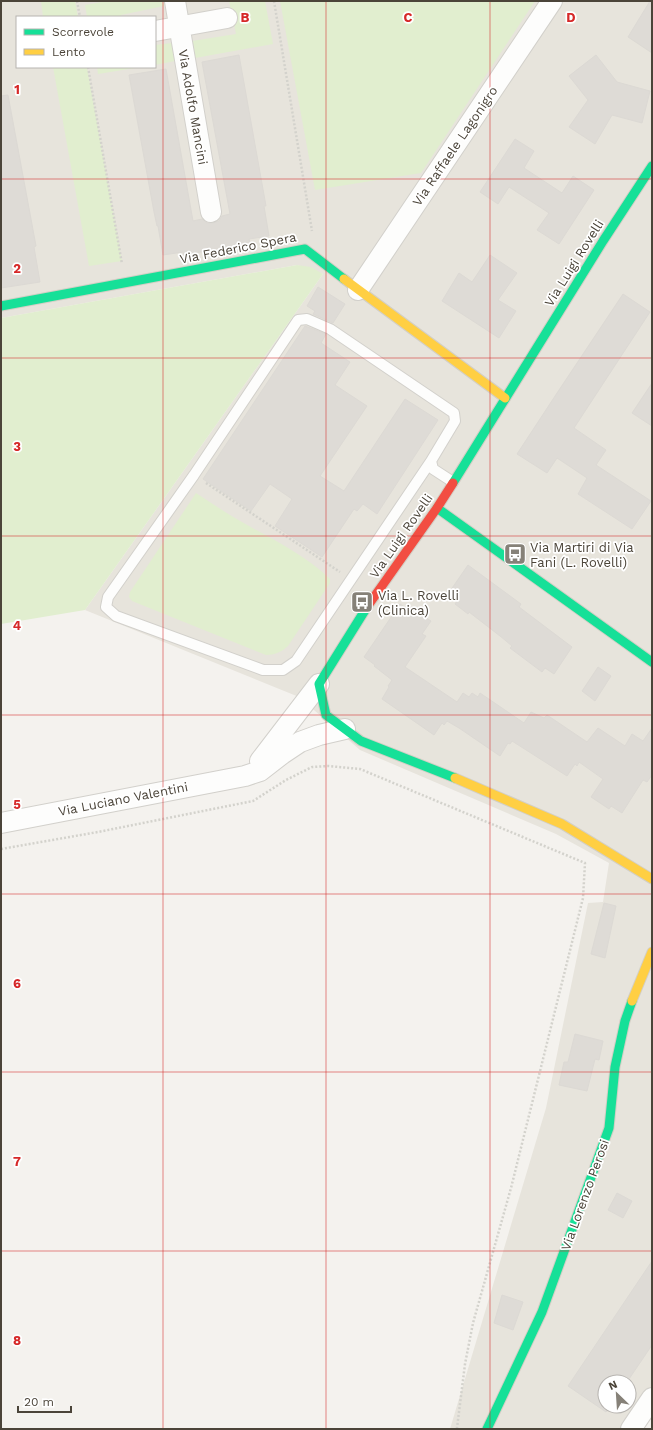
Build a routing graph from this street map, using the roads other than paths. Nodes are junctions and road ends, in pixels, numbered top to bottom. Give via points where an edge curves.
1 (175, 1) edge
2 (552, 1) edge
3 (227, 18) dead end
4 (179, 26) junction
5 (156, 31) edge
6 (652, 166) edge
7 (211, 212) dead end
8 (358, 290) junction
9 (1, 306) edge
10 (505, 398) junction
11 (431, 461) junction
12 (453, 482) junction
13 (437, 508) junction
14 (652, 662) edge
15 (320, 684) junction
16 (345, 729) junction
17 (245, 776) junction
18 (1, 823) edge
19 (652, 879) edge
20 (652, 952) edge
21 (652, 1398) edge
22 (488, 1429) edge
23 (631, 1429) edge

1 - 4 street, Via Adolfo Mancini
2 - 8 street, Via Raffaele Lagonigro
3 - 4 street
4 - 5 street
4 - 7 street, Via Adolfo Mancini
6 - 10 street, Via Luigi Rovelli
8 - 9 street, Via Federico Spera via 305,249
8 - 10 street, Via Federico Spera
10 - 12 street, Via Luigi Rovelli
11 - 11 lane via 296,661 283,670 263,670 116,616 106,607 108,597 298,320 307,319 330,329 454,412 454,422
11 - 12 lane via 433,469
12 - 13 street, Via Luigi Rovelli
13 - 14 street
13 - 15 street, Via Luigi Rovelli via 369,604
15 - 16 street via 326,715
15 - 17 street via 264,757
16 - 17 street, Via Luciano Valentini via 300,742 260,772
16 - 19 street via 361,741 562,824
17 - 18 street, Via Luciano Valentini
20 - 22 street, Via Lorenzo Perosi via 625,1021 615,1067 609,1128 542,1312
21 - 23 street

